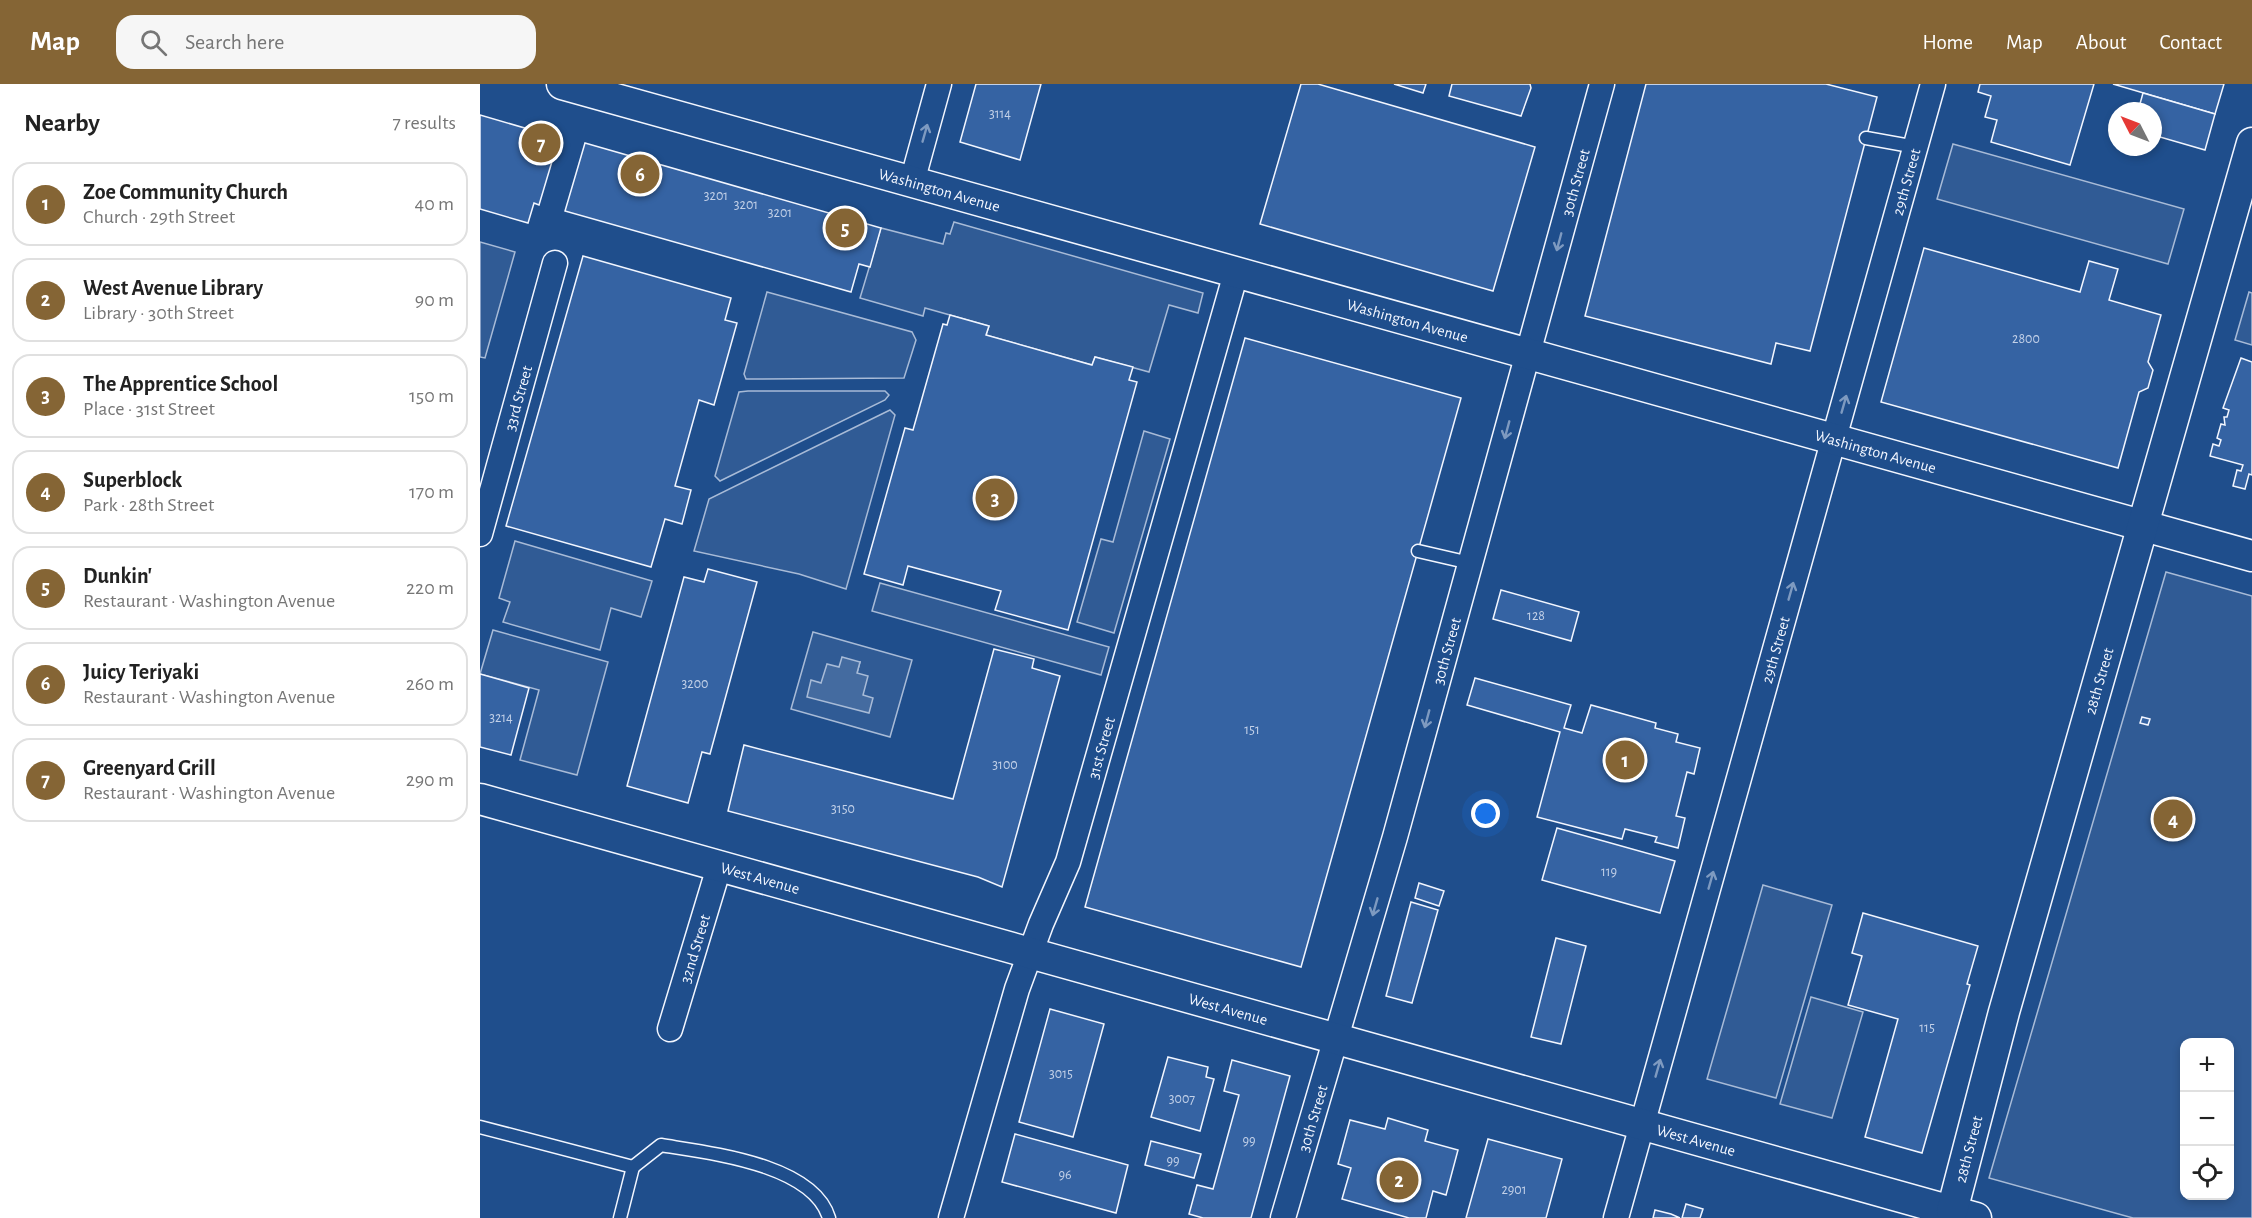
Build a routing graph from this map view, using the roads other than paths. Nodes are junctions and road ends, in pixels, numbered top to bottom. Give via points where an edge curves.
1 (562, 84) edge
2 (939, 84) edge
3 (1602, 84) edge
4 (1933, 84) edge
5 (607, 90) edge
6 (1866, 138) dead end
7 (2252, 143) edge
8 (1916, 147) junction
9 (912, 182) junction
10 (555, 263) dead end
11 (1236, 273) junction
12 (1528, 354) junction
13 (1834, 439) junction
14 (2143, 526) junction
15 (480, 534) edge
16 (1418, 551) dead end
17 (2252, 556) edge
18 (1470, 563) junction
19 (480, 799) edge
20 (719, 867) junction
21 (1029, 954) junction
22 (670, 1029) dead end
23 (1336, 1039) junction
24 (1643, 1125) junction
25 (480, 1127) edge
26 (633, 1167) junction
27 (1959, 1216) edge
28 (620, 1218) edge
29 (829, 1218) edge
30 (951, 1218) edge
31 (1283, 1218) edge
32 (1616, 1218) edge

1 - 5 street, Washington Avenue
9 -> 2 street
3 -> 12 street, 30th Street
4 - 8 street, 29th Street
5 - 9 street, Washington Avenue
6 - 8 lane
7 - 14 street, 28th Street
13 -> 8 street, 29th Street
9 - 11 street, Washington Avenue
10 - 15 street, 33rd Street
11 - 12 street, Washington Avenue
11 - 21 street, 31st Street via 1068,862
12 - 13 street, Washington Avenue
12 -> 18 street, 30th Street
13 - 14 street, Washington Avenue
24 -> 13 street, 29th Street
14 - 17 street, Washington Avenue
14 - 27 street, 28th Street via 2007,1001
16 - 18 lane
18 -> 23 street, 30th Street
19 - 20 street, West Avenue
20 - 21 street, West Avenue
20 - 22 street, 32nd Street
21 - 23 street, West Avenue
21 - 30 street, 31st Street
23 - 24 street, West Avenue
23 - 31 street, 30th Street
24 - 27 street, West Avenue
24 - 32 street, 29th Street
25 - 26 lane
26 - 28 lane
26 - 29 lane via 661,1145 730,1156 801,1182 825,1207

